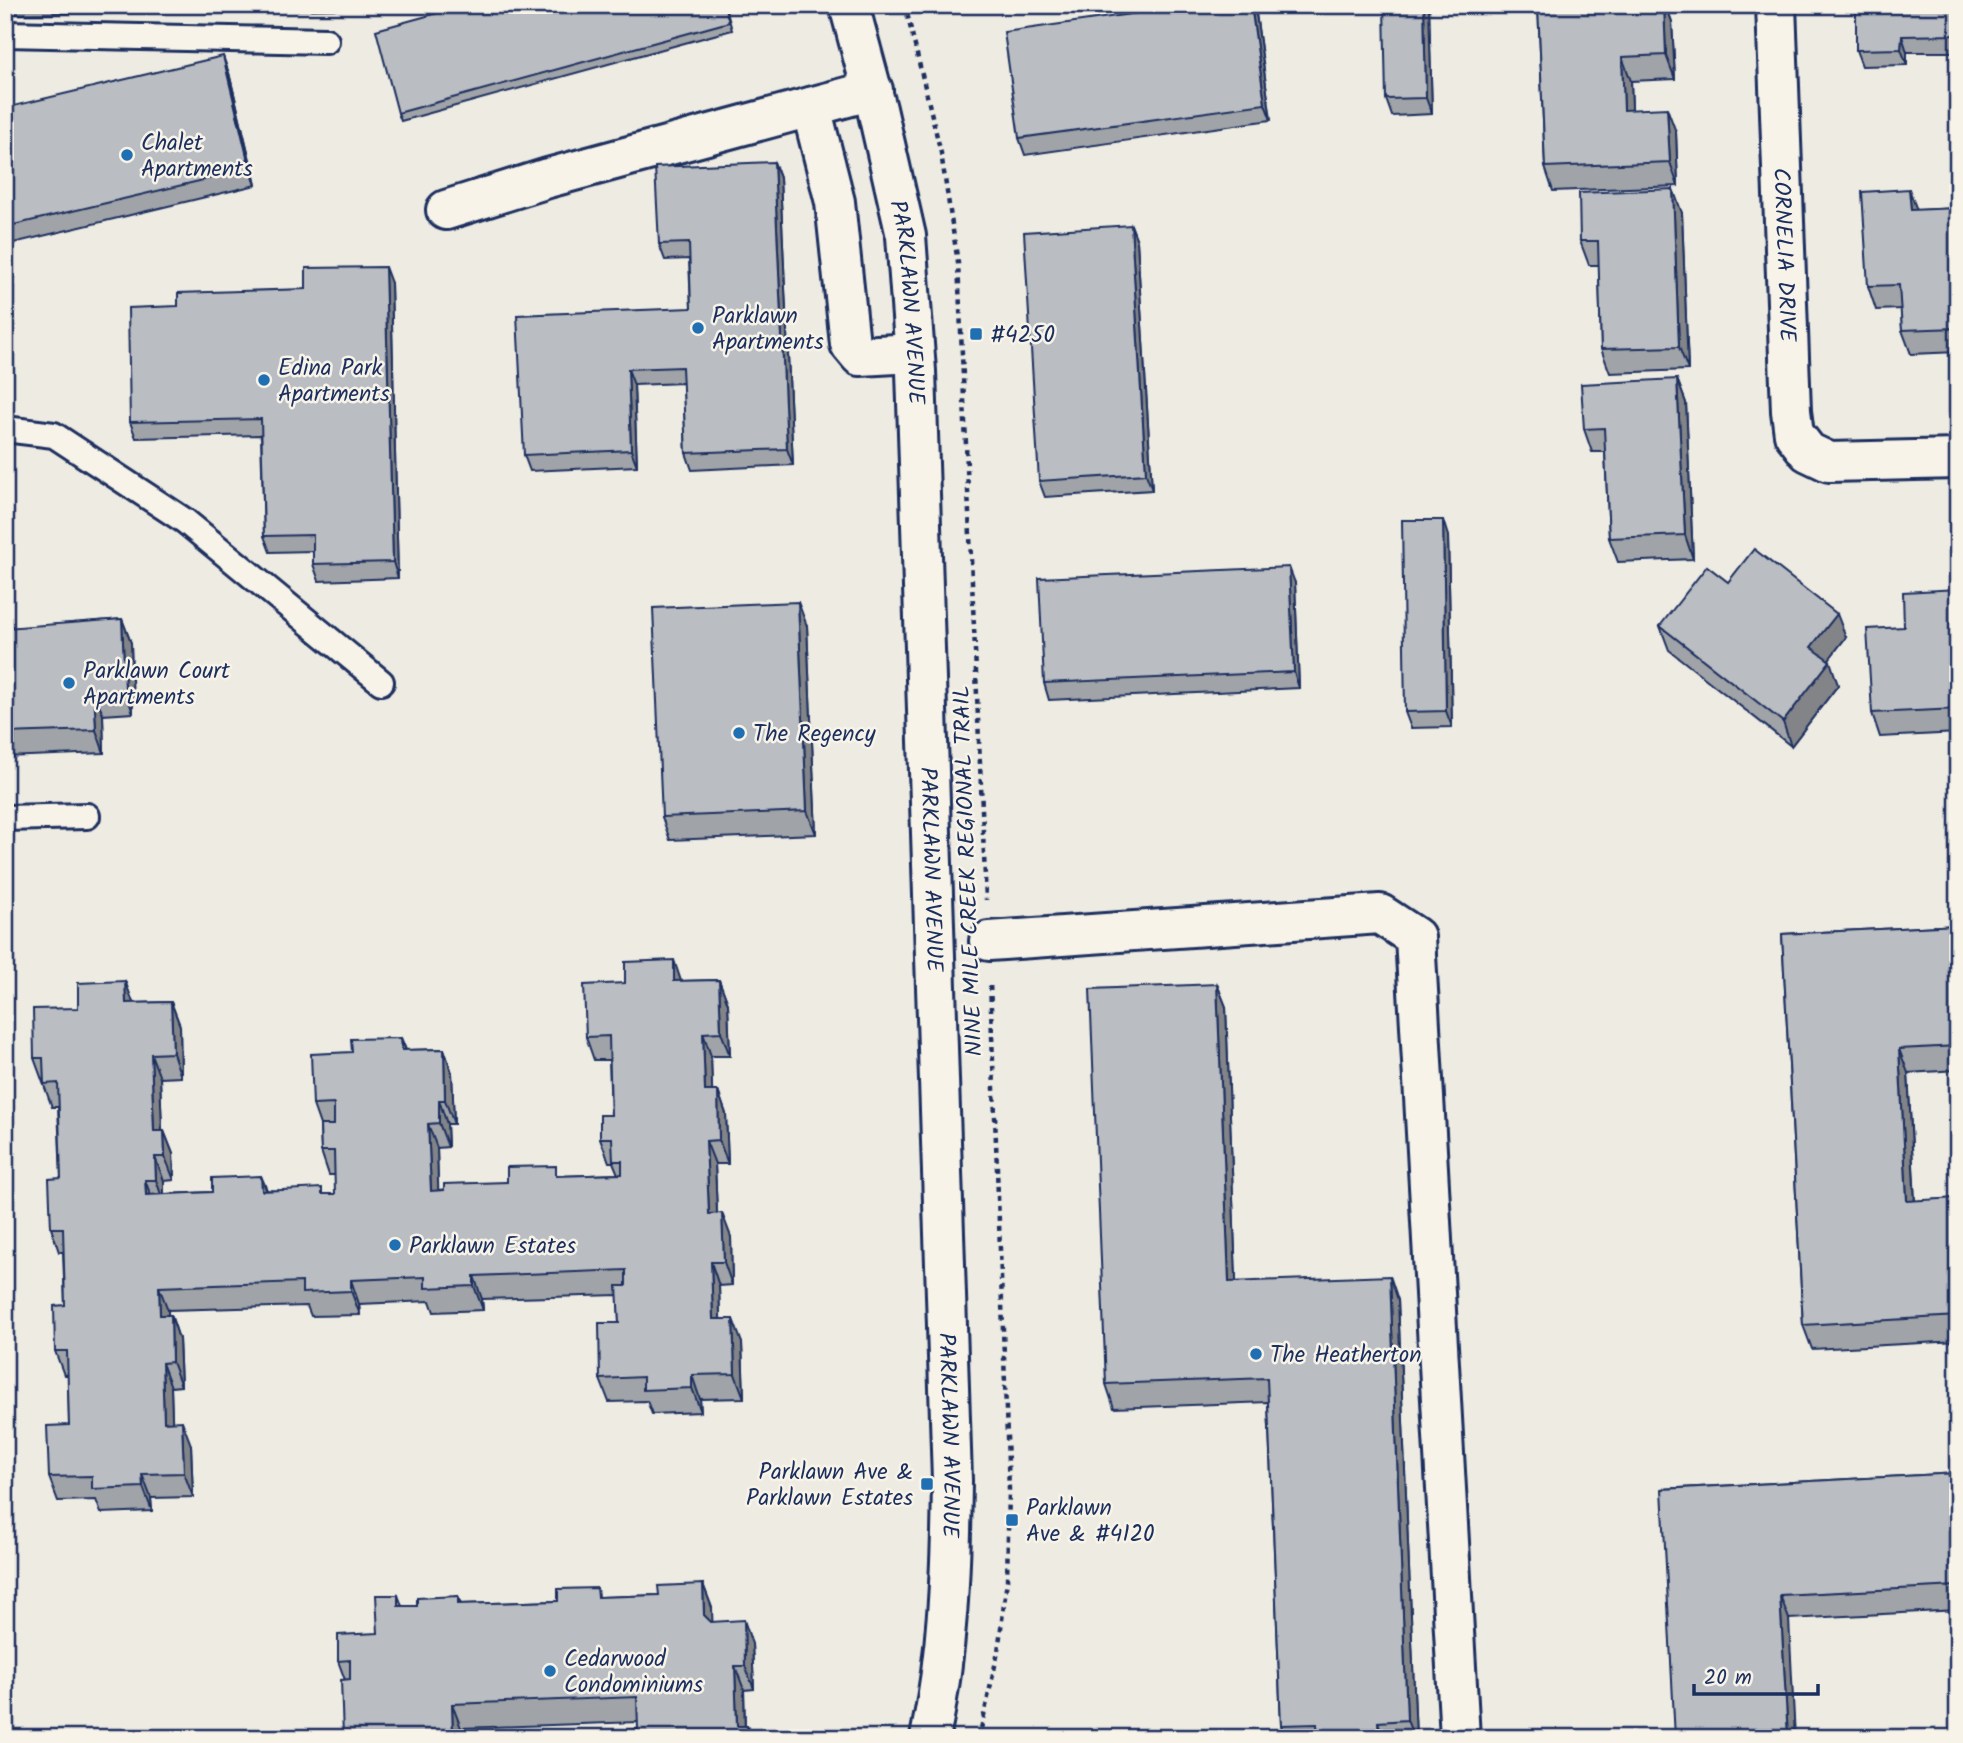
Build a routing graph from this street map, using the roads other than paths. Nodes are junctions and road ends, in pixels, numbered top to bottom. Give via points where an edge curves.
1 (849, 5) edge
2 (1776, 5) edge
3 (5, 34) edge
4 (326, 41) dead end
5 (873, 90) junction
6 (811, 107) junction
7 (446, 210) dead end
8 (914, 353) junction
9 (5, 429) edge
10 (1958, 458) edge
11 (381, 682) dead end
12 (87, 816) dead end
13 (5, 818) edge
14 (989, 941) road end
15 (930, 1738) edge
16 (1460, 1738) edge

1 - 5 street, PARKLAWN AVENUE
2 - 10 street, CORNELIA DRIVE via 1794,434 1808,452 1829,462
3 - 4 lane
5 - 6 street
5 - 8 street, PARKLAWN AVENUE via 906,236
6 - 7 street
6 - 8 street via 835,202 850,344 860,356
8 - 15 street, PARKLAWN AVENUE via 952,1480 950,1589
9 - 11 lane via 54,435 185,521
12 - 13 lane
14 - 16 street via 1380,914 1415,937

